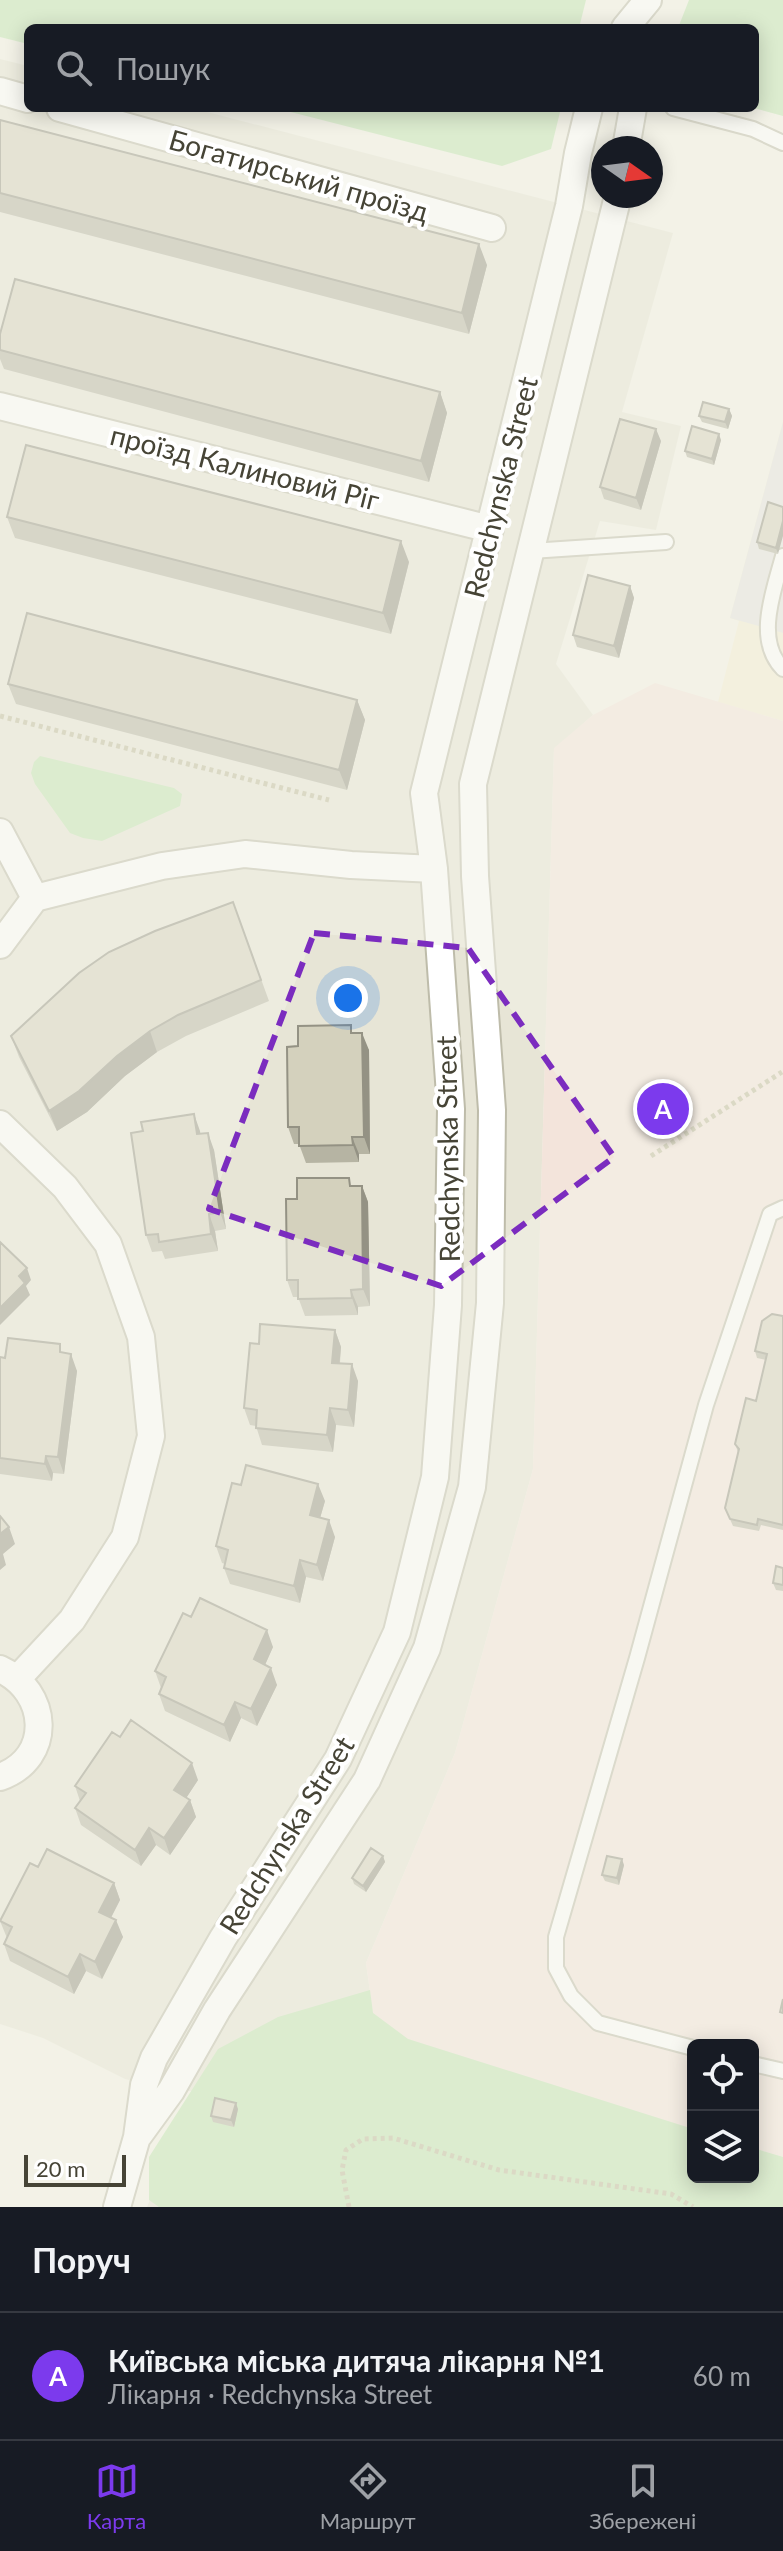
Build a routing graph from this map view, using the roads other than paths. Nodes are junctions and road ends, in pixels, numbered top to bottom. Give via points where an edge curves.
1 (642, 9) edge
2 (629, 24) edge
3 (0, 91) edge
4 (24, 98) edge
5 (74, 112) edge
6 (588, 112) edge
7 (632, 112) edge
8 (688, 112) edge
9 (628, 136) edge
10 (783, 143) edge
11 (615, 208) edge
12 (492, 228) dead end
13 (0, 406) edge
14 (490, 529) junction
15 (666, 542) dead end
16 (531, 551) junction
17 (783, 556) edge
18 (783, 669) edge
19 (0, 832) edge
20 (434, 869) junction
21 (35, 898) junction
22 (0, 945) edge
23 (0, 1124) edge
24 (783, 1208) edge
25 (9, 1674) edge
26 (0, 1777) edge
27 (687, 2046) edge
28 (759, 2065) edge
29 (783, 2071) edge
30 (137, 2137) junction
31 (117, 2207) edge

1 - 2 street
3 - 4 street
5 - 12 street, Богатирський проїзд
6 - 14 street, Redchynska Street
7 - 9 street
8 - 10 lane
11 - 16 street, Redchynska Street
13 - 14 street, проїзд Калиновий Ріг
14 - 20 street, Redchynska Street via 424,793
15 - 16 lane
16 - 30 street, Redchynska Street via 473,784 492,1125 490,1303 472,1487 427,1648 367,1780
17 - 18 lane via 768,638
19 - 21 street
20 - 21 street via 245,854 162,866
20 - 30 street, Redchynska Street via 451,1109 448,1305 435,1477 397,1632 338,1759 223,1938 154,2058 144,2085
21 - 22 street
23 - 25 street via 65,1187 108,1244 141,1337 151,1436 125,1537 72,1620
24 - 27 lane via 770,1214 706,1405 556,1937 556,1968 571,1996 598,2023
25 - 26 street via 31,1693 39,1731 21,1766
28 - 29 lane
30 - 31 street, Redchynska Street

